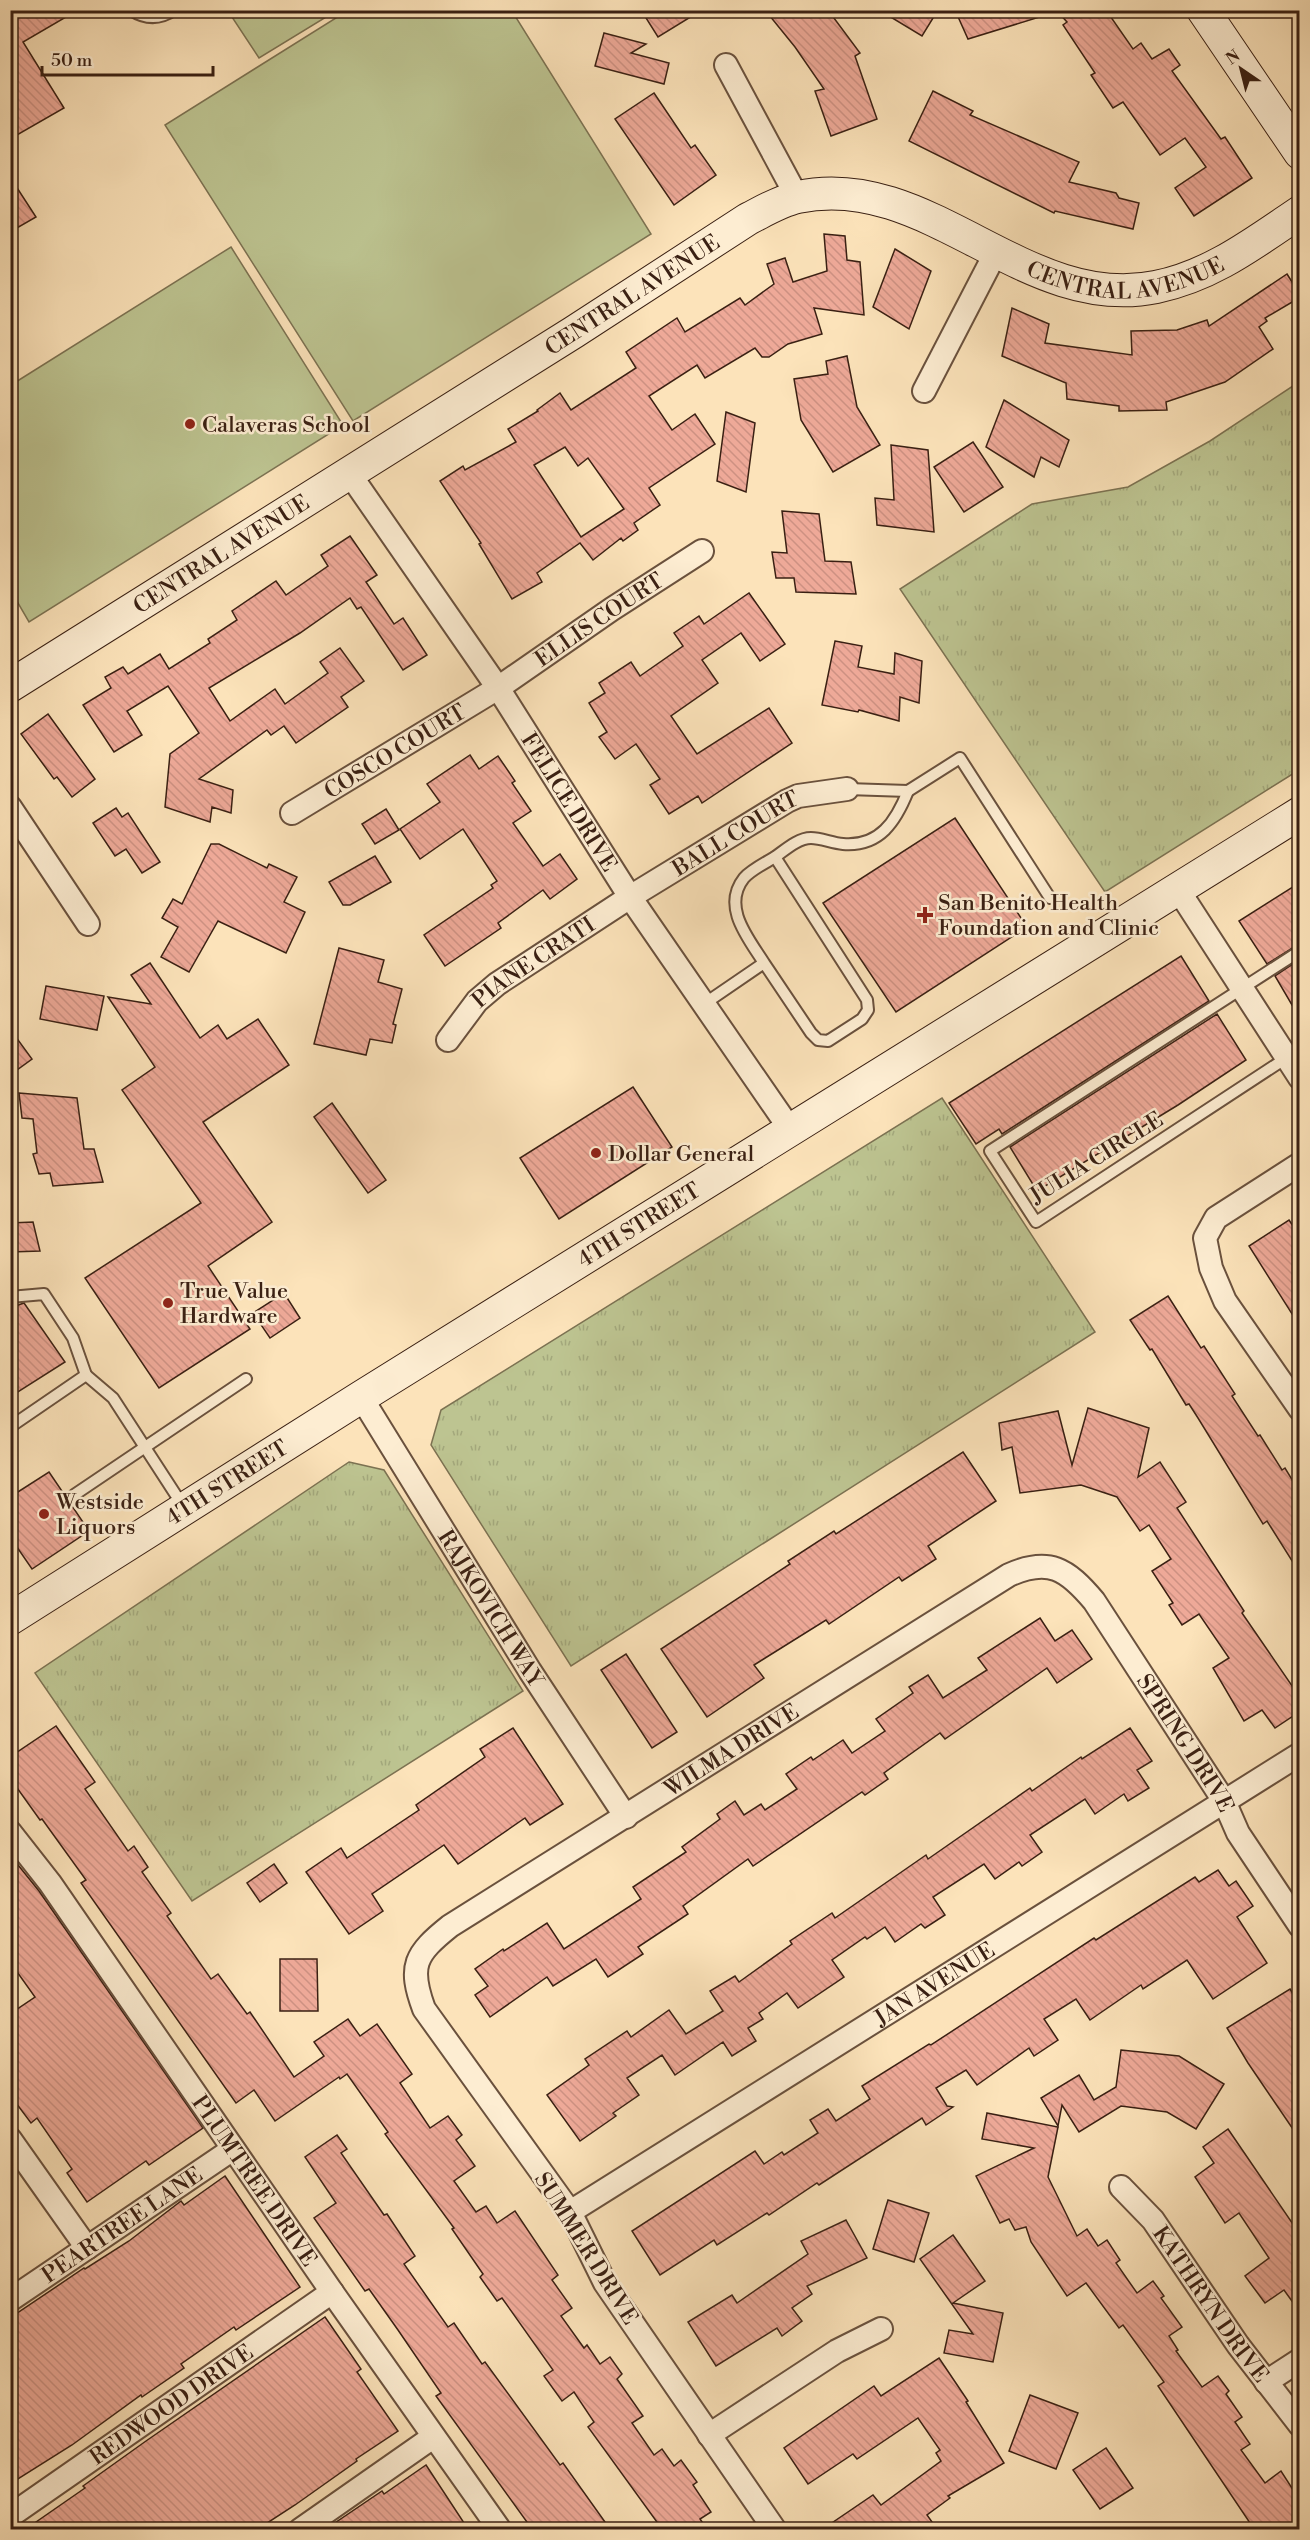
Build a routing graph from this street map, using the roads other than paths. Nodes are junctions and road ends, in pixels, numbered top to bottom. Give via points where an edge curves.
1 (130, 10) edge
2 (174, 10) edge
3 (1203, 10) edge
4 (726, 65) dead end
5 (1299, 153) edge
6 (796, 197) junction
7 (1299, 212) edge
8 (996, 252) junction
9 (924, 391) dead end
10 (349, 473) junction
11 (702, 551) dead end
12 (10, 686) edge
13 (498, 688) junction
14 (847, 789) joint
15 (908, 791) junction
16 (10, 807) edge
17 (292, 813) dead end
18 (1299, 813) edge
19 (775, 857) junction
20 (1177, 888) junction
21 (630, 897) junction
22 (1050, 898) dead end
23 (88, 924) dead end
24 (1299, 951) edge
25 (764, 963) junction
26 (1242, 987) junction
27 (704, 1004) junction
28 (448, 1040) dead end
29 (1293, 1054) edge
30 (1299, 1078) edge
31 (790, 1129) junction
32 (1299, 1164) edge
33 (10, 1297) edge
34 (86, 1375) junction
35 (246, 1379) dead end
36 (361, 1397) junction
37 (1299, 1409) edge
38 (10, 1427) edge
39 (146, 1447) junction
40 (74, 1495) dead end
41 (185, 1508) junction
42 (1060, 1570) joint
43 (10, 1619) edge
44 (1299, 1754) edge
45 (1224, 1801) junction
46 (626, 1817) junction
47 (10, 1832) edge
48 (1299, 1926) edge
49 (417, 1962) joint
50 (10, 2139) edge
51 (233, 2149) junction
52 (1121, 2187) dead end
53 (570, 2212) junction
54 (87, 2248) junction
55 (332, 2292) junction
56 (10, 2300) edge
57 (881, 2329) dead end
58 (1299, 2360) edge
59 (1266, 2382) junction
60 (1299, 2425) edge
61 (708, 2434) junction
62 (433, 2437) junction
63 (10, 2516) edge
64 (300, 2529) edge
65 (500, 2529) edge
66 (775, 2529) edge

1 - 2 lane via 151,18
3 - 5 street
4 - 6 street
6 - 8 street, CENTRAL AVENUE via 843,195 888,201
6 - 10 street, CENTRAL AVENUE via 748,219
7 - 8 street, CENTRAL AVENUE via 1242,252 1205,272 1154,288 1131,290 1078,284 1050,277
8 - 9 street
10 - 12 street, CENTRAL AVENUE
10 - 13 street, FELICE DRIVE
11 - 13 street, ELLIS COURT
13 - 17 street, COSCO COURT
13 - 21 street, FELICE DRIVE
14 - 15 lane
14 - 21 street, BALL COURT via 787,801
15 - 19 lane via 898,816 888,828 861,844 812,838 801,840
15 - 22 lane via 960,758
16 - 23 street
18 - 20 street, 4TH STREET
19 - 25 lane via 744,878 735,909 741,927
19 - 25 lane via 867,1000 868,1010 862,1019 828,1041 818,1040
20 - 26 street
20 - 31 street, 4TH STREET
21 - 27 street, FELICE DRIVE
21 - 28 street, PIANE CRATI via 497,984 477,1001
24 - 26 lane
25 - 27 lane
26 - 29 street
26 - 29 lane, JULIA CIRCLE via 990,1151 1036,1222
27 - 31 street, FELICE DRIVE
29 - 30 street
31 - 36 street, 4TH STREET
32 - 37 street via 1216,1218 1205,1238 1210,1268 1225,1301
33 - 34 lane via 44,1294 73,1338
34 - 38 lane
34 - 39 lane via 113,1398
35 - 39 lane
36 - 41 street, 4TH STREET
36 - 46 street, RAJKOVICH WAY via 530,1671
39 - 40 lane
39 - 41 lane
41 - 43 street, 4TH STREET
42 - 45 street, SPRING DRIVE via 1076,1580 1094,1601
42 - 46 street, WILMA DRIVE via 1028,1566 1009,1575
44 - 45 street, JAN AVENUE
45 - 48 street, SPRING DRIVE via 1238,1833
45 - 53 street, JAN AVENUE
46 - 49 street, WILMA DRIVE via 450,1926 428,1944
47 - 51 street, PLUMTREE DRIVE via 50,1883
49 - 53 street, SUMMER DRIVE via 416,1981 424,2010
50 - 54 street
51 - 54 street, PEARTREE LANE
51 - 55 street, PLUMTREE DRIVE
52 - 59 street, KATHRYN DRIVE via 1152,2220
53 - 61 street, SUMMER DRIVE via 605,2283
54 - 56 street, PEARTREE LANE
55 - 62 street, PLUMTREE DRIVE
55 - 63 street, REDWOOD DRIVE
57 - 61 street via 837,2351
58 - 59 street
59 - 60 street, KATHRYN DRIVE
61 - 66 street, SUMMER DRIVE
62 - 64 street
62 - 65 street, PLUMTREE DRIVE

